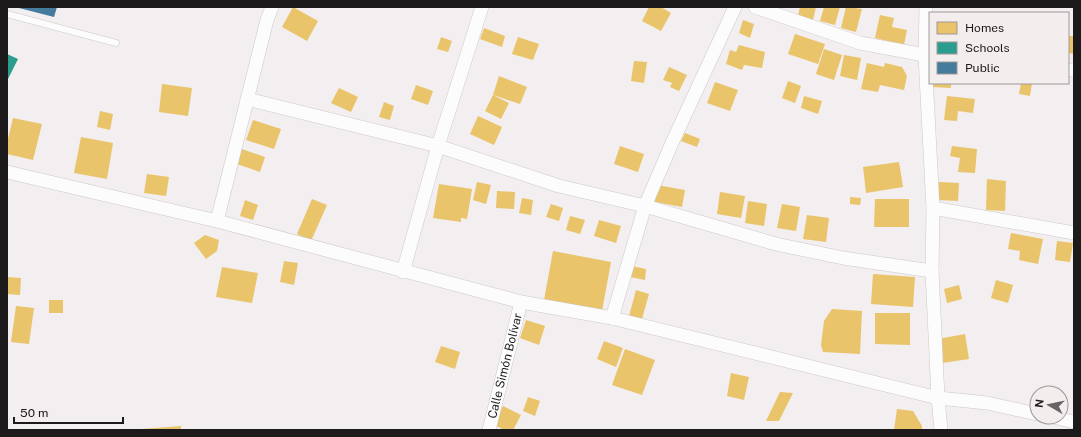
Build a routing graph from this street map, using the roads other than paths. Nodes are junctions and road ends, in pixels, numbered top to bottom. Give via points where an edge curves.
1 (272, 7) edge
2 (482, 7) edge
3 (735, 7) edge
4 (754, 7) edge
5 (926, 7) edge
6 (7, 14) edge
7 (116, 43) dead end
8 (928, 56) edge
9 (247, 99) junction
10 (438, 146) junction
11 (7, 172) edge
12 (645, 206) junction
13 (933, 208) junction
14 (217, 221) junction
15 (1074, 233) edge
16 (932, 271) junction
17 (403, 272) junction
18 (521, 302) junction
19 (612, 318) junction
20 (938, 398) junction
21 (1029, 412) edge
22 (489, 430) edge
23 (941, 430) edge

1 - 9 street
2 - 10 street
3 - 12 street
4 - 8 street via 860,43
5 - 8 street
6 - 7 lane
8 - 13 street
9 - 10 street
9 - 14 street
10 - 12 street via 559,186
10 - 17 street
11 - 14 street
12 - 16 street via 776,244 843,258
12 - 19 street
13 - 15 street
13 - 16 street
14 - 17 street
16 - 20 street
17 - 18 street
18 - 19 street
18 - 22 street, Calle Simón Bolívar
19 - 20 street
20 - 21 street via 987,403
20 - 23 street

